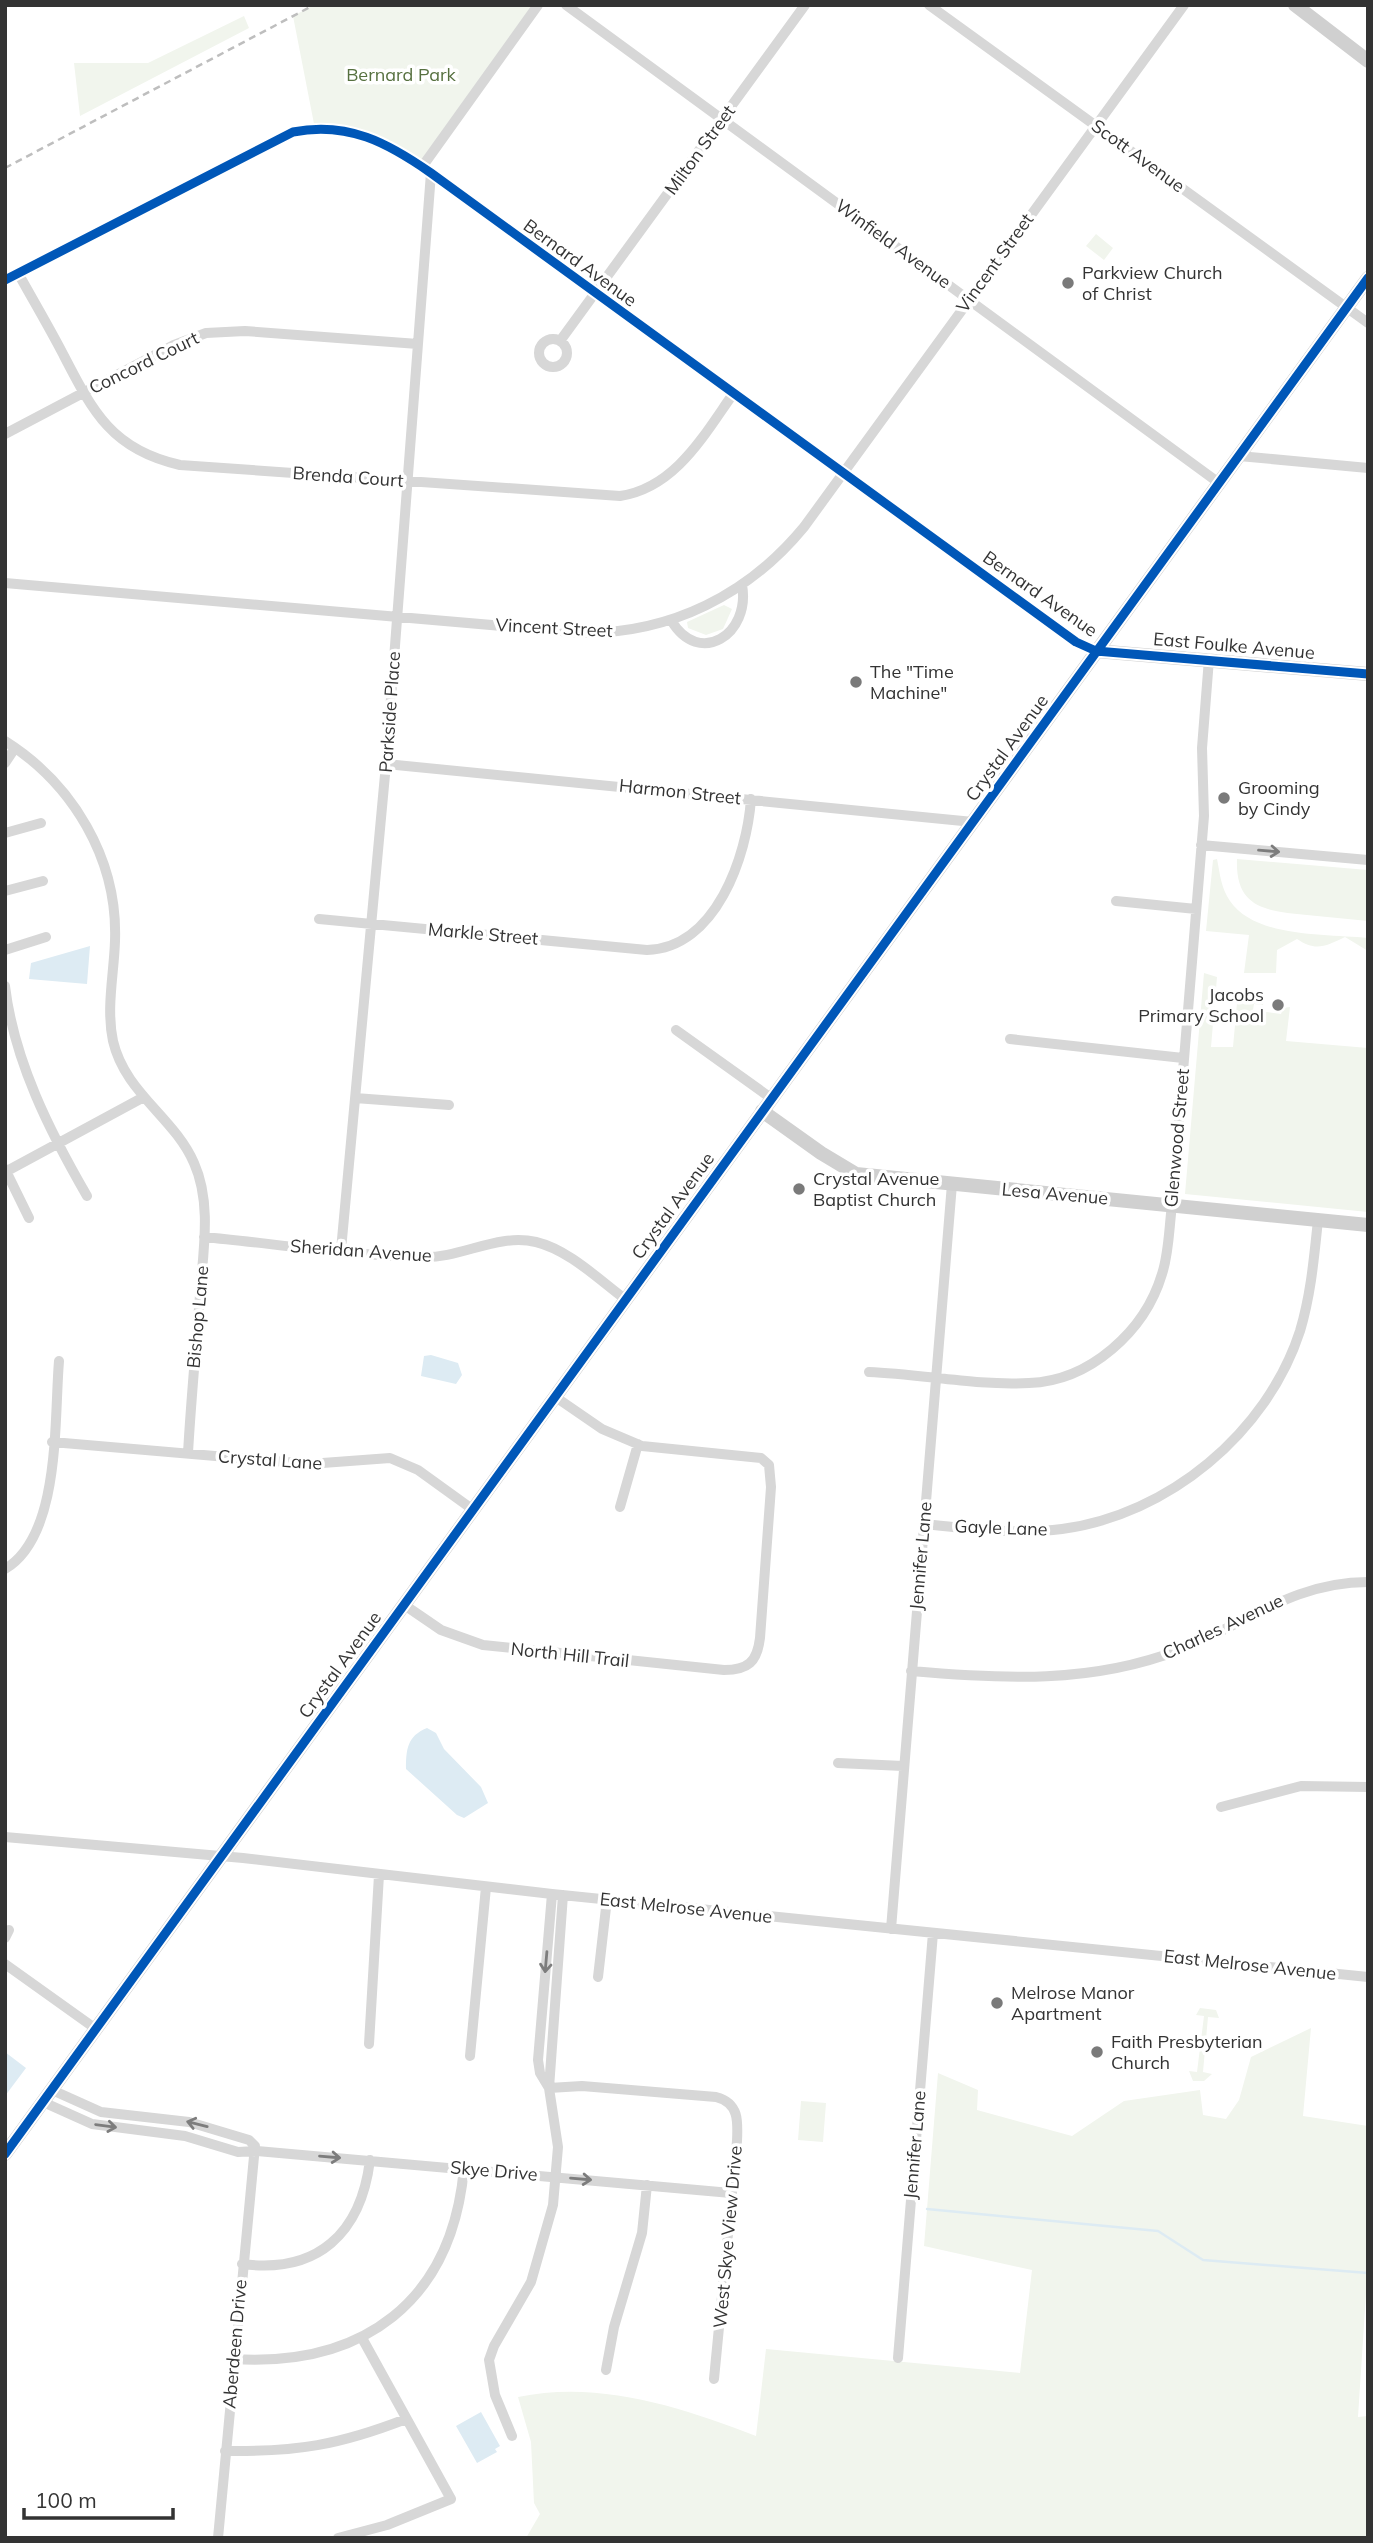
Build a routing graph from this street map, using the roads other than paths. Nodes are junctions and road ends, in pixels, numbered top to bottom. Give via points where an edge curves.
1 (538, 5) edge
2 (566, 5) edge
3 (806, 5) edge
4 (929, 5) edge
5 (1184, 5) edge
6 (1295, 5) edge
7 (1368, 61) edge
8 (722, 120) junction
9 (1095, 125) junction
10 (422, 167) junction
11 (431, 173) junction
12 (18, 273) junction
13 (1368, 278) edge
14 (5, 280) edge
15 (595, 294) junction
16 (968, 300) junction
17 (1345, 310) junction
18 (1368, 323) edge
19 (560, 341) dead end
20 (418, 344) junction
21 (84, 393) junction
22 (733, 394) junction
23 (5, 435) edge
24 (1238, 456) junction
25 (1368, 468) edge
26 (844, 474) junction
27 (408, 482) junction
28 (1219, 483) junction
29 (5, 583) edge
30 (742, 585) junction
31 (397, 616) junction
32 (671, 620) junction
33 (1097, 651) junction
34 (1209, 659) junction
35 (1368, 674) edge
36 (5, 741) edge
37 (15, 748) junction
38 (5, 763) edge
39 (386, 764) junction
40 (751, 799) junction
41 (973, 822) junction
42 (41, 823) dead end
43 (5, 833) edge
44 (1201, 845) junction
45 (1368, 860) edge
46 (43, 881) dead end
47 (5, 891) edge
48 (1116, 901) dead end
49 (1196, 909) junction
50 (319, 919) dead end
51 (371, 924) junction
52 (46, 937) dead end
53 (5, 950) edge
54 (5, 986) edge
55 (677, 1030) dead end
56 (1010, 1039) dead end
57 (1183, 1058) junction
58 (142, 1098) junction
59 (355, 1098) junction
60 (766, 1104) junction
61 (449, 1105) dead end
62 (57, 1145) junction
63 (6, 1170) edge
64 (952, 1184) junction
65 (87, 1196) dead end
66 (1172, 1205) junction
67 (29, 1219) dead end
68 (1318, 1220) junction
69 (1368, 1225) edge
70 (204, 1237) junction
71 (341, 1251) junction
72 (625, 1299) junction
73 (59, 1362) dead end
74 (869, 1372) dead end
75 (935, 1376) junction
76 (554, 1396) junction
77 (52, 1442) junction
78 (638, 1444) junction
79 (188, 1453) junction
80 (620, 1507) dead end
81 (472, 1509) junction
82 (923, 1524) junction
83 (5, 1569) edge
84 (1368, 1582) edge
85 (403, 1604) junction
86 (911, 1671) junction
87 (838, 1763) dead end
88 (903, 1766) junction
89 (1368, 1787) edge
90 (1221, 1807) dead end
91 (5, 1837) edge
92 (221, 1856) junction
93 (379, 1875) junction
94 (485, 1887) junction
95 (552, 1894) junction
96 (564, 1895) junction
97 (607, 1899) junction
98 (891, 1929) junction
99 (933, 1933) junction
100 (5, 1964) edge
101 (598, 1977) dead end
102 (1368, 1977) edge
103 (96, 2029) junction
104 (369, 2044) dead end
105 (470, 2056) dead end
106 (549, 2088) junction
107 (52, 2090) junction
108 (43, 2102) junction
109 (162, 2117) junction
110 (153, 2131) junction
111 (257, 2151) junction
112 (5, 2154) edge
113 (370, 2160) junction
114 (464, 2168) junction
115 (556, 2177) junction
116 (647, 2185) junction
117 (732, 2193) junction
118 (242, 2264) junction
119 (362, 2338) junction
120 (898, 2358) dead end
121 (233, 2359) junction
122 (607, 2370) dead end
123 (714, 2379) dead end
124 (406, 2419) junction
125 (512, 2436) dead end
126 (225, 2451) junction
127 (218, 2538) edge
128 (338, 2538) edge

1 - 10 street
2 - 8 street, Winfield Avenue
3 - 8 street, Milton Street
4 - 9 street, Scott Avenue
5 - 9 street, Vincent Street
6 - 7 street
8 - 15 street, Milton Street
8 - 16 street, Winfield Avenue
9 - 16 street, Vincent Street
9 - 17 street, Scott Avenue
10 - 11 street, Bernard Avenue
10 - 12 street, Bernard Avenue via 392,146 365,135 329,128 293,132
11 - 15 street, Bernard Avenue
11 - 20 street, Parkside Place
12 - 14 street, Bernard Avenue
12 - 21 street, Brenda Court
13 - 17 street, Crystal Avenue
15 - 19 street, Milton Street
15 - 22 street, Bernard Avenue
16 - 26 street, Vincent Street
16 - 28 street, Winfield Avenue
17 - 18 street, Scott Avenue
17 - 24 street, Crystal Avenue
20 - 21 street, Concord Court via 245,331 206,333
20 - 27 street, Parkside Place
21 - 23 street, Concord Court
21 - 27 street, Brenda Court via 98,418 117,437 170,463
22 - 26 street, Bernard Avenue
22 - 27 street, Brenda Court via 677,467 652,487 630,495
24 - 25 street
24 - 28 street, Crystal Avenue
26 - 30 street, Vincent Street via 790,544
26 - 33 street, Bernard Avenue via 1076,642
27 - 31 street, Parkside Place
28 - 33 street, Crystal Avenue
29 - 31 street, Vincent Street
30 - 32 street, Vincent Street
30 - 32 street via 741,615 733,630 720,639 706,643 690,640
31 - 32 street, Vincent Street via 584,633 614,633
31 - 39 street, Parkside Place
33 - 34 street, East Foulke Avenue
33 - 41 street, Crystal Avenue
34 - 35 street, East Foulke Avenue
34 - 44 street, Glenwood Street
36 - 37 street
37 - 38 street
37 - 58 street via 70,800 101,856 116,926 112,1035 122,1066
39 - 40 street, Harmon Street
39 - 51 street, Parkside Place
40 - 41 street, Harmon Street
40 - 51 street, Markle Street via 743,853 704,922 676,944 647,950
41 - 60 street, Crystal Avenue
42 - 43 street
44 -> 45 street
44 - 49 street, Glenwood Street
46 - 47 street
48 - 49 street
49 - 57 street, Glenwood Street
50 - 51 street, Markle Street
51 - 59 street, Parkside Place
52 - 53 street
54 - 62 street via 26,1068
55 - 60 street
56 - 57 street
57 - 66 street, Glenwood Street
58 - 62 street
58 - 70 street, Bishop Lane via 184,1146 200,1181
59 - 61 street
59 - 71 street, Parkside Place
60 - 64 street, Lesa Avenue via 850,1171
60 - 72 street, Crystal Avenue
62 - 63 street
62 - 65 street
63 - 67 street
64 - 66 street, Lesa Avenue
64 - 75 street, Jennifer Lane
66 - 68 street, Lesa Avenue
66 - 75 street, Glenwood Street via 1166,1261 1157,1288 1136,1325 1104,1355 1080,1370 1043,1382
68 - 69 street, Lesa Avenue
68 - 82 street, Gayle Lane via 1307,1304 1288,1361 1257,1411 1203,1468 1150,1502 1091,1524 1032,1531
70 - 71 street, Sheridan Avenue
70 - 79 street, Bishop Lane
71 - 72 street, Sheridan Avenue via 444,1256 494,1242 530,1241 564,1254
72 - 76 street, Crystal Avenue
73 - 77 street
74 - 75 street, Glenwood Street
75 - 82 street, Jennifer Lane
76 - 78 street via 602,1429
76 - 81 street, Crystal Avenue
77 - 79 street, Crystal Lane
77 - 83 street via 48,1495 39,1530 24,1554
78 - 80 street
78 - 85 street, North Hill Trail via 761,1458 769,1465 772,1487 760,1638 755,1658 746,1668 687,1668 483,1645 441,1630
79 - 81 street, Crystal Lane via 309,1464 390,1458 418,1470
81 - 85 street, Crystal Avenue
82 - 86 street, Jennifer Lane
84 - 86 street, Charles Avenue via 1294,1594 1180,1650 1101,1671 1034,1679
85 - 92 street, Crystal Avenue
86 - 88 street, Jennifer Lane
87 - 88 street
88 - 98 street, Jennifer Lane
89 - 90 street via 1301,1786
91 - 92 street, East Melrose Avenue
92 - 93 street, East Melrose Avenue
92 - 103 street, Crystal Avenue
93 - 94 street, East Melrose Avenue
93 - 104 street
94 - 95 street, East Melrose Avenue
94 - 105 street
95 - 96 street, East Melrose Avenue
95 -> 106 street via 538,2060
96 - 97 street, East Melrose Avenue
96 - 106 street
97 - 98 street, East Melrose Avenue
97 - 101 street
98 - 99 street, East Melrose Avenue
99 - 102 street, East Melrose Avenue
99 - 120 street, Jennifer Lane
100 - 103 street
103 - 107 street, Crystal Avenue
106 - 115 street via 556,2125
106 - 117 street, West Skye View Drive via 593,2087 724,2099 737,2119
107 - 108 street, Crystal Avenue
107 - 109 street, Skye Drive via 101,2112
108 -> 110 street, Skye Drive via 92,2124
108 - 112 street, Crystal Avenue
109 - 110 street
111 -> 109 street, Skye Drive via 253,2143 232,2134
110 - 111 street, Skye Drive via 238,2151
111 -> 113 street, Skye Drive
111 - 118 street, Aberdeen Drive
113 - 114 street, Skye Drive
113 - 118 street via 359,2209 333,2242 295,2262
114 - 115 street, Skye Drive
114 - 119 street via 456,2220 438,2262 412,2298
115 -> 116 street, Skye Drive
115 - 125 street via 541,2255 489,2360 495,2395
116 - 117 street, Skye Drive
116 - 122 street via 642,2233 614,2327
117 - 123 street, West Skye View Drive
118 - 121 street, Aberdeen Drive
119 - 121 street via 295,2359
119 - 124 street
121 - 126 street, Aberdeen Drive
124 - 126 street via 314,2448
124 - 128 street via 451,2499 387,2525
126 - 127 street, Aberdeen Drive

